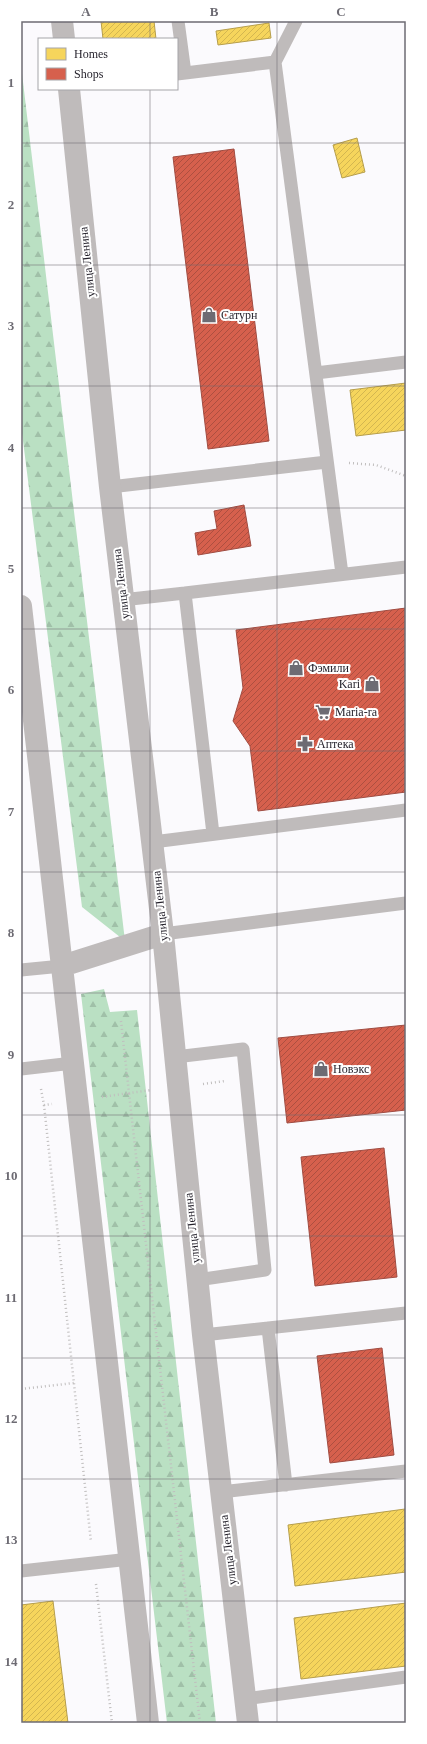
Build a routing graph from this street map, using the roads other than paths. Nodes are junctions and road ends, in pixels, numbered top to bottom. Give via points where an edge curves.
1 (62, 21) edge
2 (178, 21) edge
3 (296, 21) edge
4 (64, 38) edge
5 (275, 62) junction
6 (181, 73) edge
7 (69, 90) edge
8 (406, 362) edge
9 (316, 373) junction
10 (327, 462) junction
11 (110, 487) junction
12 (406, 567) edge
13 (342, 574) junction
14 (185, 593) junction
15 (122, 600) junction
16 (21, 606) edge
17 (406, 810) edge
18 (213, 834) junction
19 (153, 842) junction
20 (406, 903) edge
21 (163, 934) junction
22 (62, 966) junction
23 (21, 970) edge
24 (175, 1057) junction
25 (73, 1063) junction
26 (21, 1069) edge
27 (197, 1280) junction
28 (406, 1312) edge
29 (268, 1328) junction
30 (203, 1335) junction
31 (406, 1471) edge
32 (286, 1485) junction
33 (221, 1492) junction
34 (130, 1559) junction
35 (21, 1571) edge
36 (406, 1677) edge
37 (245, 1699) junction
38 (148, 1723) edge
39 (248, 1723) edge

1 - 4 street
2 - 6 lane
3 - 5 lane
5 - 6 lane
5 - 9 lane
7 - 11 street, улица Ленина
8 - 9 lane
9 - 10 lane
10 - 11 lane
10 - 13 lane
11 - 15 street, улица Ленина
12 - 13 lane
13 - 14 lane
14 - 15 lane
14 - 18 lane
15 - 19 street, улица Ленина
16 - 22 street
17 - 18 lane
18 - 19 lane
19 - 21 street, улица Ленина
20 - 21 lane
21 - 22 street
21 - 24 street, улица Ленина
22 - 23 lane
22 - 25 street
24 - 27 street, улица Ленина
24 - 27 lane via 243,1049 265,1270
25 - 26 lane
25 - 34 street
27 - 30 street, улица Ленина
28 - 29 lane
29 - 30 lane
29 - 32 lane
30 - 33 street, улица Ленина
31 - 32 lane
32 - 33 lane
33 - 37 street, улица Ленина
34 - 35 lane
34 - 38 street
36 - 37 lane
37 - 39 street, улица Ленина

